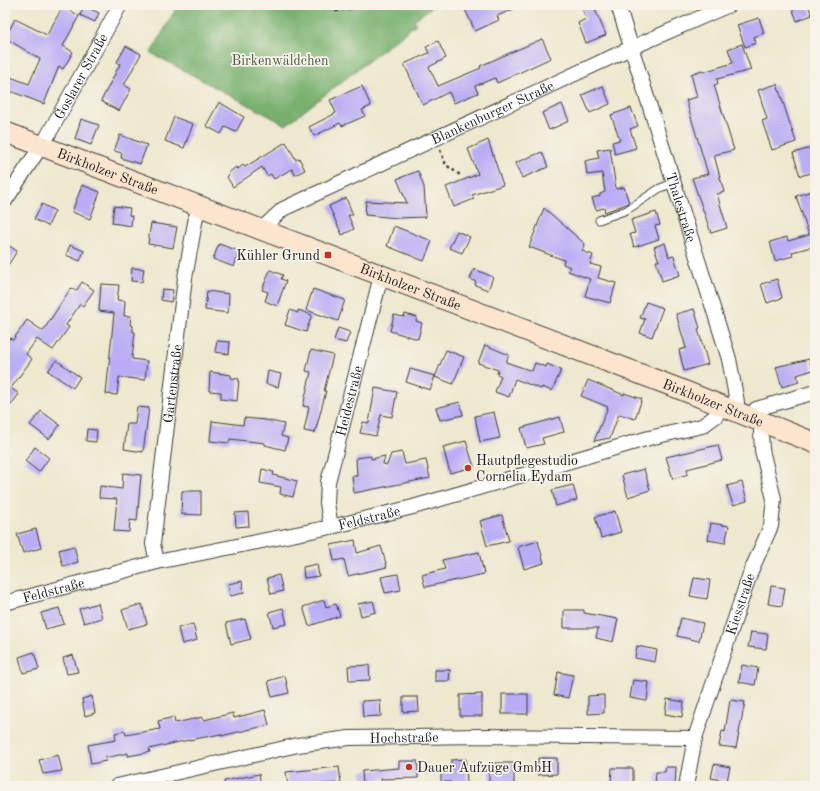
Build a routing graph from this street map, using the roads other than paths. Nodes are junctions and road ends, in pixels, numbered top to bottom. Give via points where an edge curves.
1 (120, 5) edge
2 (618, 5) edge
3 (729, 5) edge
4 (631, 48) junction
5 (5, 132) edge
6 (41, 146) junction
7 (674, 183) junction
8 (5, 201) edge
9 (200, 206) junction
10 (599, 220) dead end
11 (264, 230) junction
12 (381, 276) junction
13 (815, 392) edge
14 (727, 408) junction
15 (758, 421) junction
16 (815, 442) edge
17 (331, 527) junction
18 (157, 562) junction
19 (5, 603) edge
20 (695, 738) junction
21 (162, 781) edge
22 (117, 786) edge
23 (686, 786) edge

1 - 6 street, Goslarer Straße
2 - 4 street, Thalestraße
3 - 4 street, Blankenburger Straße
4 - 7 street, Thalestraße
4 - 11 street, Blankenburger Straße via 283,208
5 - 6 street, Birkholzer Straße
6 - 8 street, Goslarer Straße
6 - 9 street, Birkholzer Straße
7 - 10 lane via 660,188 627,210
7 - 14 street, Thalestraße via 729,358 737,402
9 - 11 street, Birkholzer Straße
9 - 18 street, Gartenstraße via 185,278 167,426 153,544
11 - 12 street, Birkholzer Straße
12 - 14 street, Birkholzer Straße
12 - 17 street, Heidestraße via 328,482 326,503
13 - 15 street via 756,409
14 - 15 street, Birkholzer Straße
14 - 17 street, Feldstraße via 702,426 649,438 413,507
15 - 16 street, Birkholzer Straße
15 - 20 street, Kiesstraße via 774,499 771,526 751,571
17 - 18 street, Feldstraße
18 - 19 street, Feldstraße
20 - 21 street, Hochstraße via 349,738 298,745
20 - 23 street, Kiesstraße
21 - 22 street, Hochstraße

